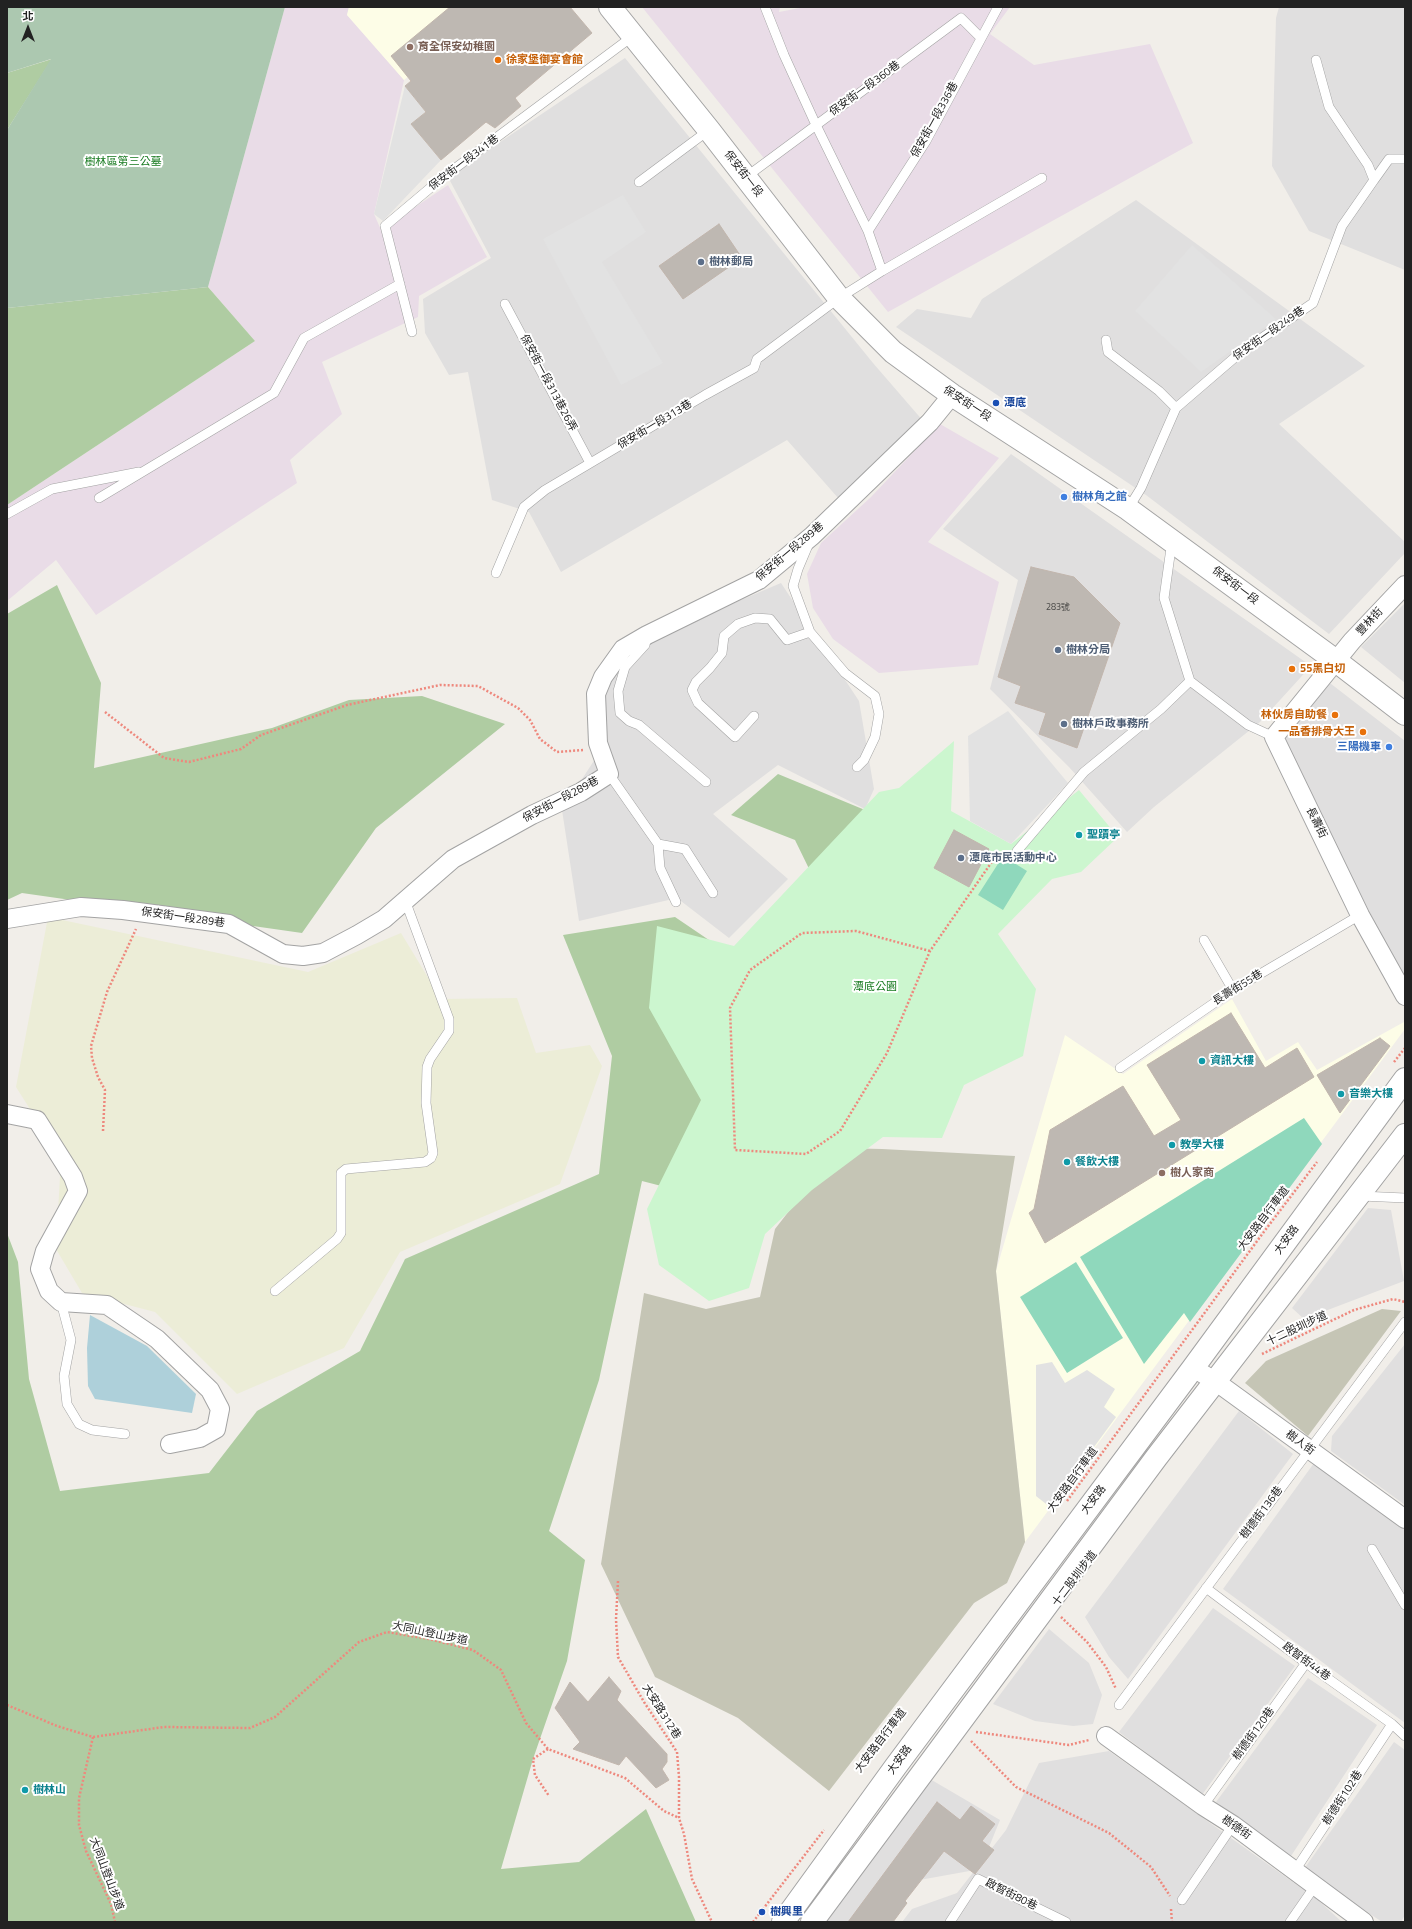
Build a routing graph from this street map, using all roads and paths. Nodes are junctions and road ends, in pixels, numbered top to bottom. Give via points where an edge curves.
1 (610, 7) edge
2 (765, 7) edge
3 (998, 7) edge
4 (633, 36) junction
5 (981, 38) junction
6 (1316, 60) dead end
7 (816, 125) junction
8 (709, 130) junction
9 (1405, 159) edge
10 (746, 177) junction
11 (1042, 178) dead end
12 (1374, 180) junction
13 (639, 182) dead end
14 (868, 231) junction
15 (882, 271) junction
16 (400, 284) junction
17 (839, 298) junction
18 (505, 304) dead end
19 (412, 332) dead end
20 (1106, 340) dead end
21 (952, 395) junction
22 (1176, 408) junction
23 (590, 463) junction
24 (145, 470) junction
25 (99, 498) dead end
26 (1128, 509) junction
27 (7, 514) edge
28 (812, 536) junction
29 (1172, 540) junction
30 (496, 573) dead end
31 (1405, 585) edge
32 (810, 632) junction
33 (647, 635) junction
34 (1336, 660) junction
35 (1190, 680) junction
36 (105, 712) dead end
37 (1405, 714) edge
38 (754, 716) dead end
39 (1274, 737) junction
40 (598, 743) junction
41 (857, 767) dead end
42 (609, 774) junction
43 (706, 782) dead end
44 (658, 844) junction
45 (1017, 851) joint
46 (713, 893) dead end
47 (405, 900) junction
48 (676, 902) dead end
49 (144, 913) junction
50 (1360, 915) junction
51 (7, 919) edge
52 (1204, 940) dead end
53 (930, 951) junction
54 (1233, 990) junction
55 (1405, 996) edge
56 (1405, 1048) edge
57 (1120, 1068) dead end
58 (1398, 1072) edge
59 (7, 1114) edge
60 (103, 1131) dead end
61 (1405, 1135) edge
62 (1320, 1159) dead end
63 (1360, 1196) junction
64 (1405, 1198) edge
65 (275, 1291) dead end
66 (61, 1302) junction
67 (1405, 1302) edge
68 (1405, 1322) edge
69 (1260, 1355) dead end
70 (1193, 1368) junction
71 (1215, 1381) junction
72 (125, 1434) dead end
73 (170, 1444) dead end
74 (1310, 1450) junction
75 (1063, 1507) dead end
76 (1405, 1519) edge
77 (1372, 1549) dead end
78 (618, 1581) dead end
79 (1206, 1588) junction
80 (1405, 1605) edge
81 (1058, 1614) dead end
82 (1306, 1663) junction
83 (7, 1705) edge
84 (1119, 1705) joint
85 (1392, 1724) junction
86 (971, 1734) dead end
87 (966, 1736) dead end
88 (1106, 1736) joint
89 (1405, 1736) edge
90 (93, 1737) junction
91 (548, 1748) junction
92 (549, 1796) dead end
93 (1203, 1806) junction
94 (679, 1818) junction
95 (1233, 1824) junction
96 (825, 1828) dead end
97 (1294, 1872) junction
98 (1314, 1886) junction
99 (1182, 1900) dead end
100 (115, 1922) edge
101 (712, 1922) edge
102 (753, 1922) edge
103 (783, 1922) edge
104 (812, 1922) edge
105 (950, 1922) edge
106 (1066, 1922) edge
107 (1172, 1922) edge
108 (1290, 1922) edge
109 (1364, 1922) edge

1 - 4 street, 保安街一段
2 - 7 lane
3 - 5 lane, 保安街一段336巷
4 - 8 street, 保安街一段
4 - 16 lane, 保安街一段341巷 via 442,178 384,226
5 - 7 lane, 保安街一段360巷 via 961,18
5 - 14 lane, 保安街一段336巷 via 926,141
6 - 12 lane via 1329,107 1368,165
7 - 10 lane, 保安街一段360巷
7 - 14 lane
8 - 10 street, 保安街一段
8 - 13 lane
9 - 12 lane, 保安街一段249巷 via 1389,159
10 - 17 street, 保安街一段
11 - 15 lane
12 - 22 lane, 保安街一段249巷 via 1342,226 1313,303 1240,353
14 - 15 lane
15 - 17 lane
16 - 19 lane, 保安街一段341巷
16 - 24 lane via 304,338 274,392
17 - 21 street, 保安街一段 via 893,352
17 - 23 lane, 保安街一段313巷 via 757,359 754,368
18 - 23 lane, 保安街一段313巷26弄
20 - 22 lane via 1108,352 1159,391
21 - 26 street, 保安街一段
21 - 28 street, 保安街一段289巷 via 930,422
22 - 26 lane, 保安街一段249巷 via 1141,488
23 - 30 lane, 保安街一段313巷 via 545,490 524,507
24 - 25 lane
24 - 27 lane via 52,489
26 - 29 street, 保安街一段
28 - 32 lane via 794,586
28 - 33 street, 保安街一段289巷 via 759,580
29 - 34 street, 保安街一段
29 - 35 lane via 1164,598
31 - 34 street, 豐林街
32 - 38 lane via 787,640 770,619 755,618 738,624 724,636 722,653 692,690 698,703 735,736
32 - 41 lane via 845,673 875,696 879,714 875,737 864,760
33 - 40 street, 保安街一段289巷 via 623,649 603,677 596,694
33 - 43 lane via 645,645 625,667 618,691 620,713 639,725
34 - 37 street, 保安街一段
34 - 39 street
35 - 39 lane via 1248,725
35 - 45 lane via 1161,709 1084,772
36 - 40 path via 164,758 189,762 241,749 261,735 347,705 440,685 478,686 518,708 530,720 540,739 557,752 579,751
39 - 50 street, 長壽街
40 - 42 street, 保安街一段289巷
42 - 44 lane
42 - 47 street, 保安街一段289巷 via 581,792 532,815 453,859
44 - 46 lane via 685,849
44 - 48 lane via 660,868
45 - 53 path via 998,853
47 - 49 street, 保安街一段289巷 via 384,919 356,936 324,953 303,956 283,954 229,924
47 - 65 lane via 449,1019 449,1031 427,1067 426,1103 433,1153 425,1162 346,1169 341,1173 341,1233 338,1239
49 - 51 street, 保安街一段289巷 via 81,907
49 - 60 path via 107,992 91,1046 98,1077 105,1090
50 - 54 lane, 長壽街55巷
50 - 55 street, 長壽街
52 - 54 lane
53 - 53 path via 887,1053 840,1131 806,1154 735,1150 730,1008 750,970 802,933 856,931
54 - 57 lane, 長壽街55巷
56 - 58 path
58 - 70 street, 大安路
59 - 66 street via 38,1120 73,1177 78,1191 45,1251 40,1269 49,1290
61 - 63 street
62 - 75 path, 大安路自行車道
63 - 64 lane
63 - 71 street
66 - 72 lane via 71,1340 64,1376 66,1404 79,1424 92,1430
66 - 73 street via 107,1305 157,1339 210,1390 220,1409 216,1429 200,1438
67 - 69 path, 十二股圳步道 via 1393,1299 1354,1310
68 - 74 lane, 樹德街136巷
70 - 71 street, 樹人街
70 - 103 street, 大安路
71 - 74 street, 樹人街
71 - 104 street
74 - 76 street, 樹人街
74 - 79 lane, 樹德街136巷
77 - 80 lane
78 - 94 path, 大安路312巷 via 618,1657 677,1752
79 - 82 lane, 啟智街44巷
79 - 84 lane, 樹德街136巷
81 - 84 path, 十二股圳步道 via 1087,1642 1106,1667 1116,1689
82 - 85 lane, 啟智街44巷
82 - 93 lane, 樹德街120巷
83 - 90 path, 大同山登山步道 via 57,1726
85 - 89 lane, 啟智街44巷
85 - 97 lane, 樹德街102巷
86 - 88 path via 977,1732 1069,1745
87 - 107 path via 1016,1787 1109,1833 1151,1867 1170,1897
88 - 93 street, 樹德街
90 - 91 path, 大同山登山步道 via 164,1727 250,1728 275,1718 359,1642 387,1632 473,1650 501,1670 526,1723
90 - 100 path, 大同山登山步道 via 79,1798 79,1825 86,1851 111,1904
91 - 92 path via 533,1759 536,1776
91 - 94 path, 大同山登山步道 via 625,1778 664,1811
93 - 95 street, 樹德街
94 - 101 path, 大安路312巷 via 692,1879
95 - 97 street, 樹德街
95 - 99 lane
96 - 102 path
97 - 98 street, 樹德街
98 - 108 lane
98 - 109 street, 樹德街
105 - 106 lane, 啟智街80巷 via 978,1879

